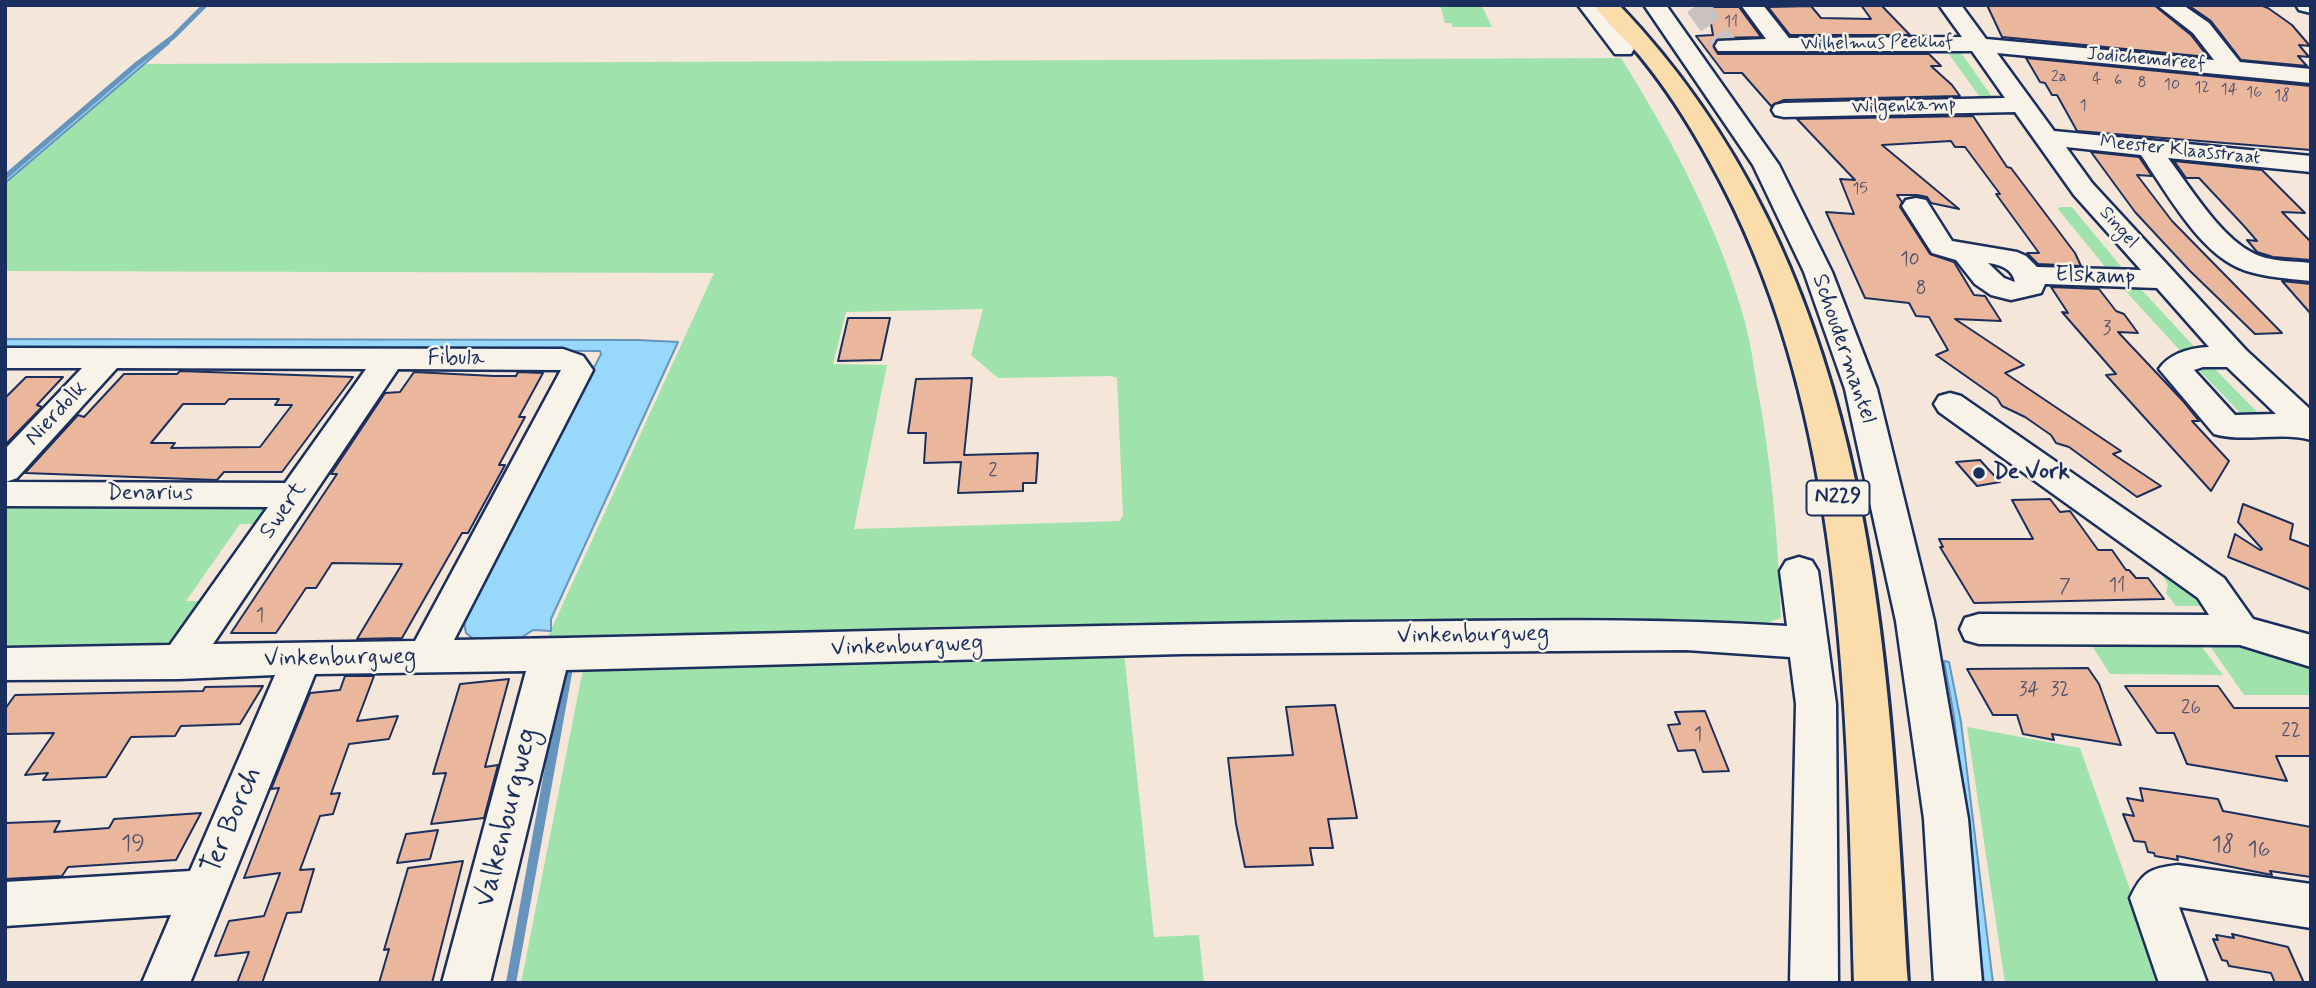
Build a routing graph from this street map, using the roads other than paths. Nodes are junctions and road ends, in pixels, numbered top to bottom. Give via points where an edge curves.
1 (1589, 5) edge
2 (1606, 5) edge
3 (1629, 5) edge
4 (1655, 5) edge
5 (1752, 5) edge
6 (2168, 5) edge
7 (1941, 10) edge
8 (1969, 44) junction
9 (1783, 45) junction
10 (1726, 46) dead end
11 (1637, 52) junction
12 (2233, 69) junction
13 (2308, 79) edge
14 (2024, 105) junction
15 (1784, 110) dead end
16 (2048, 138) junction
17 (2148, 147) junction
18 (2311, 164) edge
19 (1916, 206) dead end
20 (2311, 272) edge
21 (2163, 279) junction
22 (2235, 357) junction
23 (5, 358) edge
24 (108, 358) junction
25 (389, 359) junction
26 (1950, 404) dead end
27 (2308, 427) edge
28 (5, 470) edge
29 (5, 494) edge
30 (295, 495) junction
31 (1799, 571) dead end
32 (1979, 629) dead end
33 (2240, 630) junction
34 (1808, 643) junction
35 (2311, 651) edge
36 (550, 653) junction
37 (426, 657) junction
38 (301, 660) junction
39 (178, 663) junction
40 (8, 668) edge
41 (204, 891) junction
42 (5, 904) edge
43 (2311, 906) edge
44 (166, 983) edge
45 (467, 983) edge
46 (1814, 983) edge
47 (1881, 983) edge
48 (1958, 983) edge
49 (2183, 983) edge

1 - 11 street, Schoudermantel
2 - 11 main road, Schoudermantel / N229
3 - 11 main road, Schoudermantel / N229
4 - 48 street, Schoudermantel via 1766,165 1818,272 1861,388 1915,621 1946,819
5 - 9 street, Wilhelmus Peekhof
6 - 12 street via 2201,28
7 - 8 street, Singel
8 - 9 street, Wilhelmus Peekhof
8 - 12 street, Jodichemdreef
8 - 14 street, Singel
9 - 10 street
11 - 47 main road, Schoudermantel / N229 via 1711,139 1753,218 1779,275 1828,442 1859,643 1874,805
12 - 13 street, Jodichemdreef
14 - 15 street, Wilgenkamp
14 - 16 street, Singel
16 - 17 street, Meester Klaasstraat
16 - 21 street, Singel via 2084,189
17 - 18 street, Meester Klaasstraat
17 - 20 street via 2184,198 2233,253 2260,265
19 - 21 street, Elskamp via 1942,247 2002,256 2020,264 2027,275
21 - 22 street, Singel
22 - 27 street, Singel
22 - 27 street via 2185,359 2175,369 2226,426
23 - 24 street, Fibula
24 - 25 street, Fibula
24 - 28 street, Nierdolk
25 - 30 street, Swert
25 - 37 street, Fibula via 562,359 578,370
26 - 33 street via 2211,589
29 - 30 street, Denarius
30 - 39 street, Swert
31 - 34 street
32 - 33 street
33 - 35 street
34 - 36 street, Vinkenburgweg via 1686,635 1570,635
34 - 46 street via 1816,704
36 - 37 street, Vinkenburgweg
36 - 45 street, Valkenburgweg
37 - 38 street, Vinkenburgweg
38 - 39 street, Vinkenburgweg
38 - 41 street, Ter Borch
39 - 40 street, Vinkenburgweg
41 - 42 street
41 - 44 street, Ter Borch
43 - 49 street via 2178,886 2161,888 2154,903

